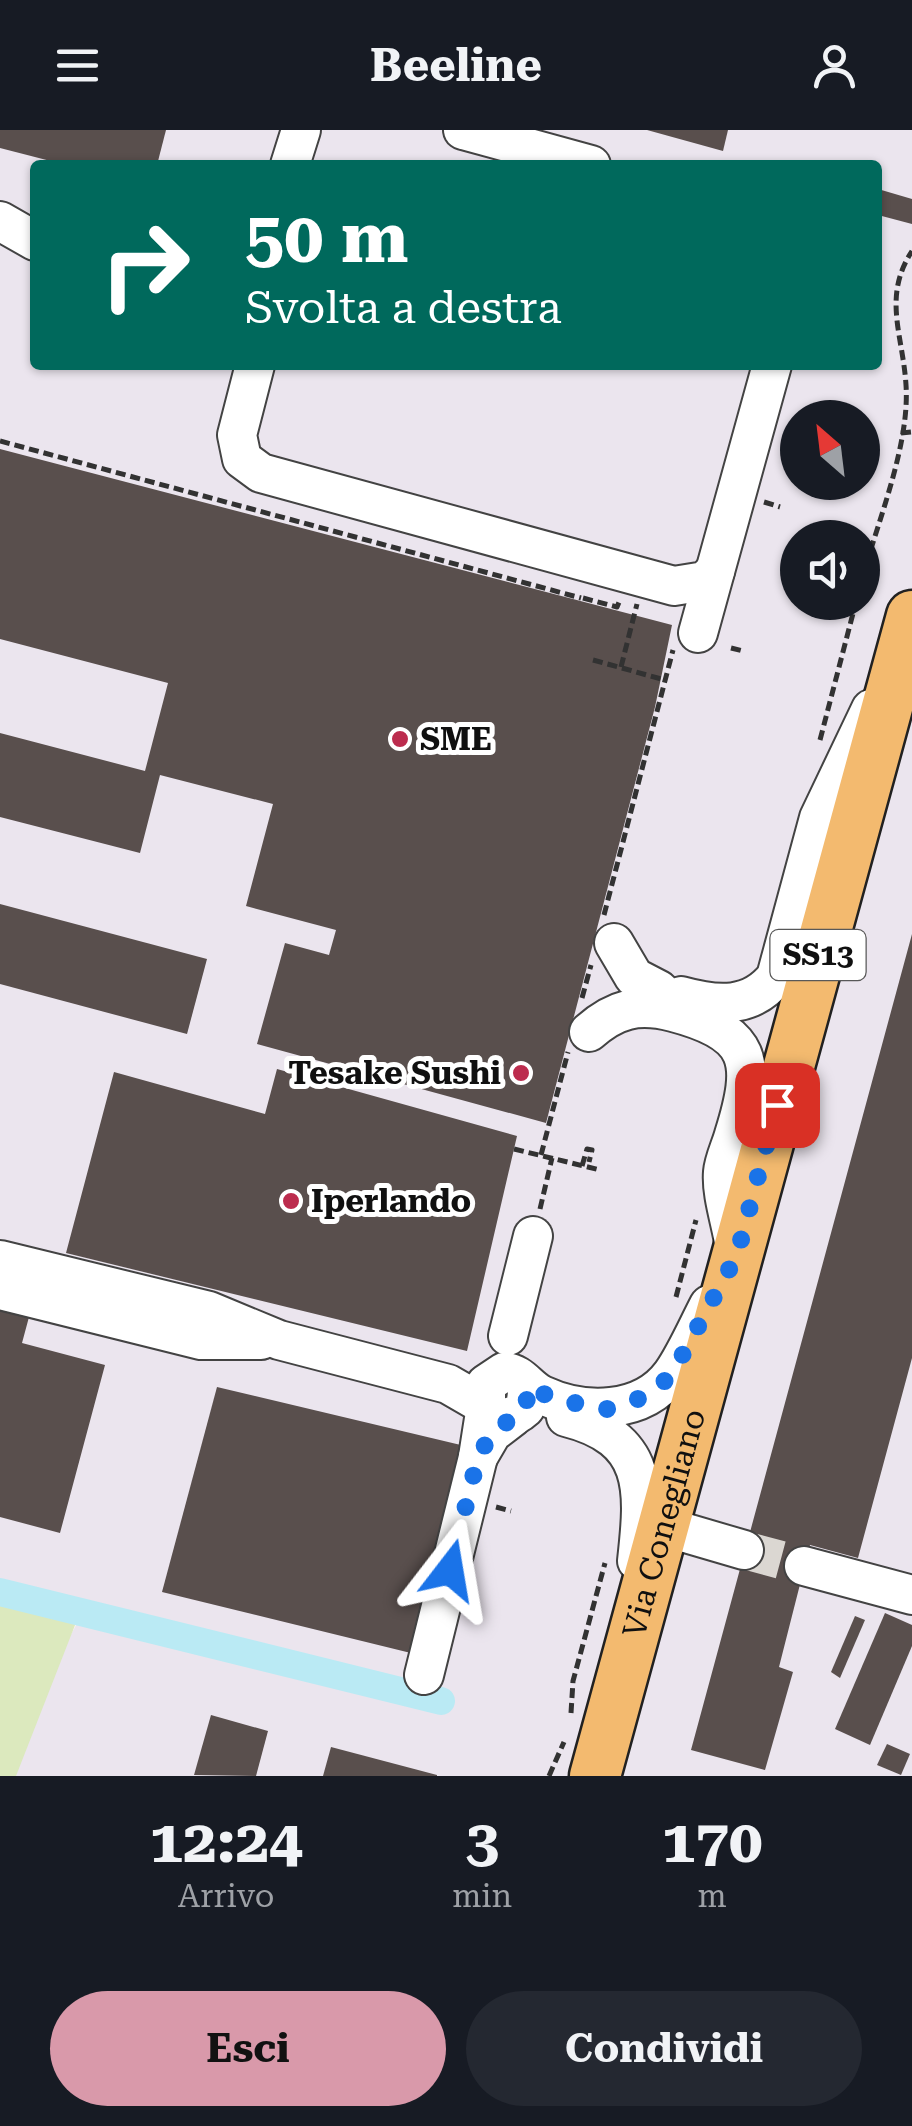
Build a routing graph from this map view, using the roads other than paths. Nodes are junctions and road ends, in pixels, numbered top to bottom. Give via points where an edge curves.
1 (301, 130) edge
2 (462, 130) edge
3 (292, 160) edge
4 (573, 160) edge
5 (0, 221) edge
6 (30, 238) edge
7 (0, 248) edge
8 (30, 249) edge
9 (254, 370) edge
10 (771, 370) edge
11 (907, 626) edge
12 (603, 939) road end
13 (659, 990) junction
14 (534, 1236) road end
15 (737, 1255) junction
16 (0, 1260) edge
17 (0, 1290) edge
18 (278, 1340) junction
19 (508, 1393) junction
20 (662, 1526) junction
21 (744, 1550) tunnel mouth
22 (804, 1566) tunnel mouth
23 (912, 1596) edge
24 (626, 1663) junction
25 (424, 1674) dead end
26 (595, 1776) edge

1 - 3 street
2 - 4 street
5 - 6 street
7 - 8 street
9 - 10 street via 238,448 261,473 687,602 698,633
11 - 13 street via 819,818 776,976 758,994 728,1005
11 - 15 main road, Via Conegliano / SS13
12 - 13 street via 634,976
13 - 15 street via 618,996 584,1021 644,1007 704,1020 738,1042 748,1086 723,1172
14 - 19 street via 508,1336
15 - 19 street via 671,1376 644,1397 607,1409
15 - 20 main road, Via Conegliano / SS13
16 - 18 street via 209,1311
17 - 18 street via 201,1340
18 - 19 street
19 - 24 street via 599,1426 635,1468 642,1516
19 - 25 street via 478,1457
20 - 21 street
20 - 24 main road, Via Conegliano / SS13
22 - 23 street
24 - 26 main road, Via Conegliano / SS13

